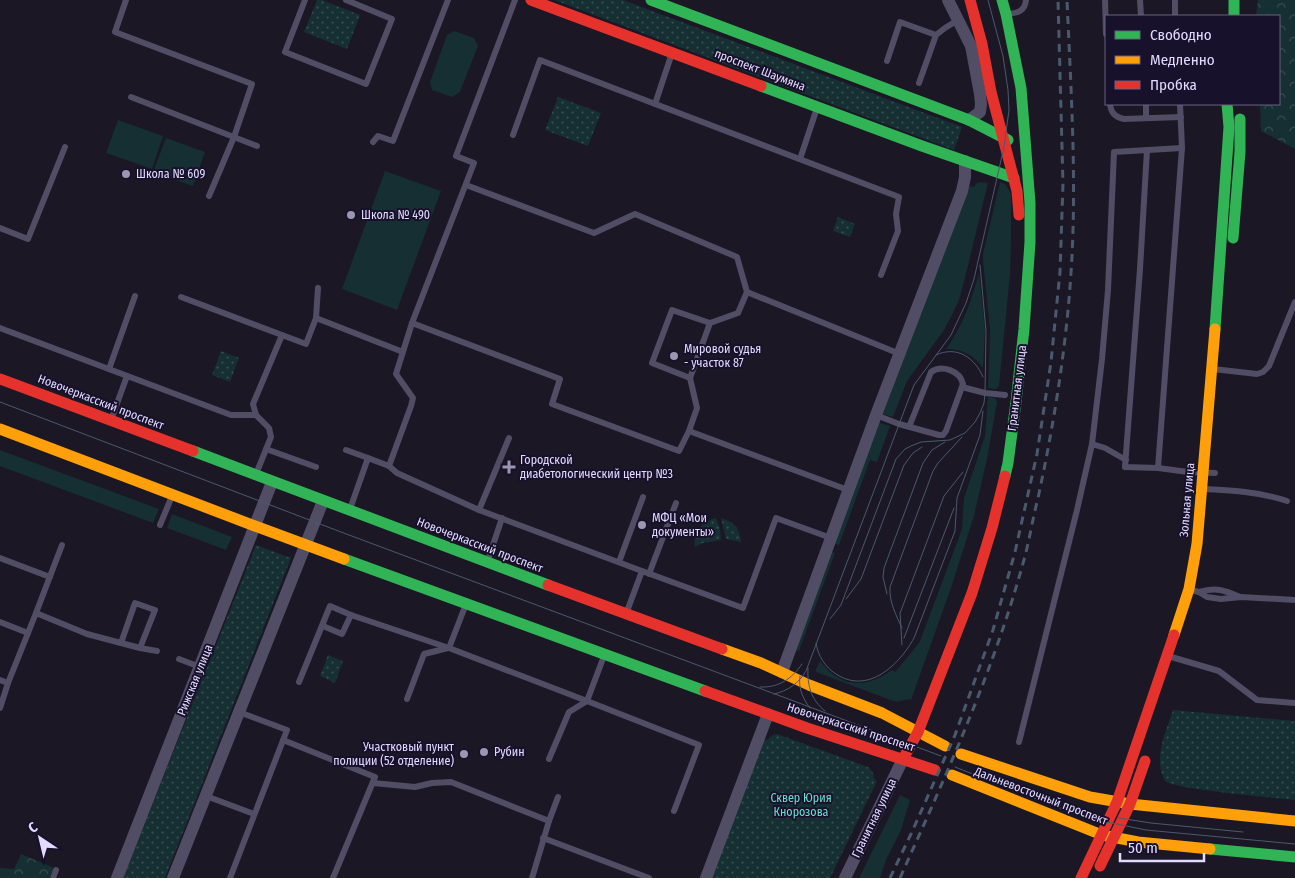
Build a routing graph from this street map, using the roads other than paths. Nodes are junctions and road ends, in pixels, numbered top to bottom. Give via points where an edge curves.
1 (126, 0) edge
2 (305, 0) edge
3 (346, 0) edge
4 (448, 0) edge
5 (515, 0) edge
6 (531, 0) edge
7 (651, 0) edge
8 (948, 0) edge
9 (970, 0) edge
10 (1002, 0) edge
11 (1026, 0) edge
12 (1105, 0) edge
13 (1140, 0) edge
14 (1174, 0) edge
15 (1234, 0) edge
16 (1006, 14) junction
17 (1105, 15) edge
18 (1141, 15) edge
19 (1175, 15) edge
20 (1234, 15) edge
21 (958, 20) junction
22 (936, 35) junction
23 (976, 45) junction
24 (672, 52) junction
25 (887, 61) dead end
26 (920, 83) dead end
27 (131, 97) dead end
28 (655, 104) junction
29 (1110, 105) edge
30 (1146, 105) edge
31 (1180, 105) edge
32 (1227, 105) edge
33 (817, 107) junction
34 (1240, 111) dead end
35 (1181, 117) junction
36 (1146, 118) junction
37 (969, 120) junction
38 (513, 135) dead end
39 (234, 136) junction
40 (1003, 138) junction
41 (373, 142) dead end
42 (257, 146) dead end
43 (65, 147) dead end
44 (1026, 148) junction
45 (1182, 148) junction
46 (1147, 150) junction
47 (1008, 158) junction
48 (800, 160) junction
49 (965, 161) junction
50 (980, 166) junction
51 (1014, 178) junction
52 (466, 185) junction
53 (209, 196) dead end
54 (0, 228) edge
55 (1232, 250) dead end
56 (881, 275) dead end
57 (318, 288) dead end
58 (747, 292) junction
59 (136, 296) dead end
60 (181, 297) dead end
61 (1295, 302) edge
62 (316, 318) junction
63 (412, 323) junction
64 (710, 323) junction
65 (0, 328) edge
66 (282, 335) junction
67 (1012, 338) dead end
68 (403, 352) junction
69 (900, 354) junction
70 (109, 369) junction
71 (1221, 370) junction
72 (127, 376) junction
73 (690, 378) junction
74 (0, 379) edge
75 (962, 387) junction
76 (1005, 395) dead end
77 (876, 414) junction
78 (256, 415) junction
79 (111, 421) junction
80 (909, 427) junction
81 (0, 429) edge
82 (689, 431) junction
83 (509, 438) dead end
84 (1092, 444) junction
85 (266, 450) junction
86 (346, 450) dead end
87 (368, 458) junction
88 (1126, 460) junction
89 (389, 466) junction
90 (316, 467) dead end
91 (1158, 468) junction
92 (1211, 470) junction
93 (255, 476) junction
94 (272, 482) junction
95 (848, 490) junction
96 (1209, 492) junction
97 (172, 495) junction
98 (643, 497) dead end
99 (323, 501) junction
100 (1287, 501) dead end
101 (676, 503) dead end
102 (349, 510) junction
103 (479, 510) junction
104 (502, 518) junction
105 (160, 526) dead end
106 (255, 526) junction
107 (831, 538) junction
108 (1208, 543) dead end
109 (306, 544) junction
110 (62, 545) dead end
111 (0, 558) edge
112 (487, 562) junction
113 (619, 562) junction
114 (646, 572) junction
115 (50, 577) junction
116 (1194, 590) junction
117 (1295, 600) edge
118 (466, 603) junction
119 (1195, 606) dead end
120 (36, 613) junction
121 (351, 614) junction
122 (626, 614) junction
123 (0, 622) edge
124 (323, 626) junction
125 (28, 633) junction
126 (121, 643) junction
127 (140, 648) junction
128 (449, 648) junction
129 (157, 651) dead end
130 (604, 655) junction
131 (179, 659) dead end
132 (1175, 659) junction
133 (200, 667) junction
134 (782, 672) junction
135 (0, 680) edge
136 (299, 682) dead end
137 (8, 683) junction
138 (406, 699) dead end
139 (586, 701) junction
140 (1295, 703) edge
141 (0, 708) edge
142 (239, 712) junction
143 (913, 713) dead end
144 (768, 714) junction
145 (913, 729) junction
146 (283, 740) junction
147 (1019, 742) dead end
148 (945, 746) dead end
149 (1149, 749) dead end
150 (963, 754) dead end
151 (550, 759) dead end
152 (902, 759) junction
153 (935, 770) dead end
154 (954, 776) dead end
155 (373, 783) junction
156 (206, 796) junction
157 (558, 797) dead end
158 (1117, 802) junction
159 (1130, 804) junction
160 (674, 811) dead end
161 (254, 814) junction
162 (549, 820) junction
163 (1295, 822) edge
164 (1102, 835) junction
165 (543, 838) junction
166 (1114, 838) junction
167 (1295, 857) edge
168 (56, 870) dead end
169 (53, 878) edge
170 (116, 878) edge
171 (173, 878) edge
172 (230, 878) edge
173 (333, 878) edge
174 (532, 878) edge
175 (649, 878) edge
176 (706, 878) edge
177 (845, 878) edge
178 (1081, 878) edge
179 (1094, 878) edge

1 - 39 lane via 114,32 252,84
2 - 3 lane via 285,52 366,84 392,18
4 - 41 lane via 393,141 378,136
5 - 52 lane via 456,156 474,163
6 - 24 street, проспект Шаумяна
7 - 37 street
8 - 21 street, Гранитная улица
9 - 23 street, Гранитная улица
10 - 16 street, Гранитная улица
11 - 16 lane via 1022,11
12 - 17 lane
13 - 18 lane
14 - 19 lane
15 - 20 street
16 - 44 street, Гранитная улица via 1020,88
21 - 22 lane
21 - 23 street, Гранитная улица
22 - 25 lane via 900,22
22 - 26 lane
23 - 37 street, Гранитная улица via 981,104 980,112
23 - 40 street, Гранитная улица
24 - 28 lane
24 - 33 street, проспект Шаумяна
27 - 39 lane
28 - 38 lane via 540,60
28 - 48 lane
29 - 36 lane via 1118,118
30 - 36 lane
31 - 35 lane
32 - 71 street, Зольная улица
33 - 48 lane
33 - 49 street, проспект Шаумяна
34 - 55 street
35 - 36 lane
35 - 45 lane
37 - 40 street
39 - 42 lane
39 - 53 lane
40 - 44 street
40 - 47 street, Гранитная улица
43 - 54 lane via 28,239
44 - 47 street
44 - 145 street, Гранитная улица via 1030,242 1024,329 1008,463 972,593
45 - 46 lane
45 - 91 lane
46 - 84 lane via 1114,152 1108,290
46 - 88 lane
47 - 50 street
47 - 51 street, Гранитная улица
48 - 56 lane via 899,197 898,231
49 - 50 street, проспект Шаумяна
49 - 69 street via 962,191
50 - 51 street, проспект Шаумяна
51 - 67 street, Гранитная улица via 1019,242
52 - 58 lane via 594,233 635,214 737,257
52 - 63 lane
57 - 62 lane
58 - 64 lane via 738,313
58 - 69 lane
59 - 70 lane
60 - 66 lane
61 - 71 lane via 1269,366 1263,372
62 - 66 lane via 306,344
62 - 68 lane
63 - 68 lane
63 - 82 lane via 560,379 552,404 679,451
64 - 73 lane
64 - 73 lane via 672,310 652,363
65 - 70 lane
66 - 78 lane via 253,404
68 - 89 lane via 396,374 413,398
69 - 77 street
70 - 72 lane
71 - 92 street, Зольная улица
72 - 78 lane via 231,416
72 - 79 lane
73 - 82 lane via 697,408
74 - 79 street, Новочеркасский проспект
75 - 76 lane
75 - 80 lane via 943,434
75 - 80 lane via 964,384 960,376 941,367 935,368 930,372
77 - 80 lane
77 - 95 street
78 - 85 lane via 269,428 271,437
79 - 93 street, Новочеркасский проспект
81 - 97 street, Новочеркасский проспект
82 - 95 lane
83 - 103 lane
84 - 88 lane
84 - 147 lane
85 - 90 lane
85 - 93 lane
86 - 87 lane
87 - 89 lane
87 - 102 lane
88 - 91 lane via 1125,467
89 - 103 lane via 397,473
91 - 92 lane
92 - 96 street, Зольная улица
93 - 94 street, Новочеркасский проспект
94 - 99 street, Новочеркасский проспект
94 - 106 street, Рижская улица
95 - 107 street
96 - 100 lane via 1270,495
96 - 116 street, Зольная улица via 1197,544
97 - 105 lane
97 - 106 street, Новочеркасский проспект
98 - 113 lane
99 - 102 street, Новочеркасский проспект
99 - 109 street
101 - 114 lane
102 - 112 street, Новочеркасский проспект
103 - 104 lane
104 - 112 lane
104 - 113 lane
106 - 109 street, Новочеркасский проспект
106 - 133 street, Рижская улица
107 - 114 lane via 776,518 742,608
107 - 134 street
108 - 116 street, Зольная улица
109 - 118 street, Новочеркасский проспект
109 - 142 street
110 - 115 lane
111 - 115 lane
112 - 122 street, Новочеркасский проспект
113 - 114 lane
114 - 122 lane
115 - 120 lane
116 - 117 lane via 1207,597 1221,599
116 - 119 street, Зольная улица
116 - 132 street, Зольная улица
118 - 128 lane
118 - 130 street, Новочеркасский проспект
120 - 125 lane
120 - 126 lane via 87,634
121 - 124 lane via 342,634
121 - 124 lane via 330,606
121 - 128 lane
122 - 134 street, Новочеркасский проспект
123 - 125 lane
124 - 136 lane
125 - 137 lane
126 - 127 lane
126 - 127 lane via 135,603 155,610
127 - 129 lane
128 - 138 lane via 424,654
128 - 139 lane
130 - 139 lane
130 - 144 street, Новочеркасский проспект
131 - 133 lane
132 - 140 lane via 1218,671 1257,700
132 - 158 street, Зольная улица
133 - 170 street, Рижская улица
134 - 145 street, Новочеркасский проспект
135 - 137 lane
137 - 141 lane
139 - 151 lane via 569,712
139 - 160 lane via 699,744
142 - 146 lane via 287,730
142 - 156 street
143 - 145 street, Гранитная улица
144 - 152 street, Новочеркасский проспект
144 - 176 street
145 - 148 street, Новочеркасский проспект
145 - 152 street, Гранитная улица
146 - 155 lane via 375,777
146 - 161 lane
149 - 159 street
150 - 158 street, Дальневосточный проспект via 1090,797
152 - 153 street, Новочеркасский проспект
152 - 177 street, Гранитная улица
154 - 164 street, Дальневосточный проспект
155 - 162 lane via 415,787 451,782
155 - 173 lane
156 - 161 lane
156 - 171 street
157 - 162 lane
158 - 159 street, Дальневосточный проспект
158 - 164 street, Зольная улица
159 - 163 street, Дальневосточный проспект
159 - 166 street
161 - 172 lane
162 - 165 lane
164 - 166 street, Дальневосточный проспект
164 - 178 street, Зольная улица
165 - 174 lane
165 - 175 lane
166 - 167 street, Дальневосточный проспект
166 - 179 street
168 - 169 lane

